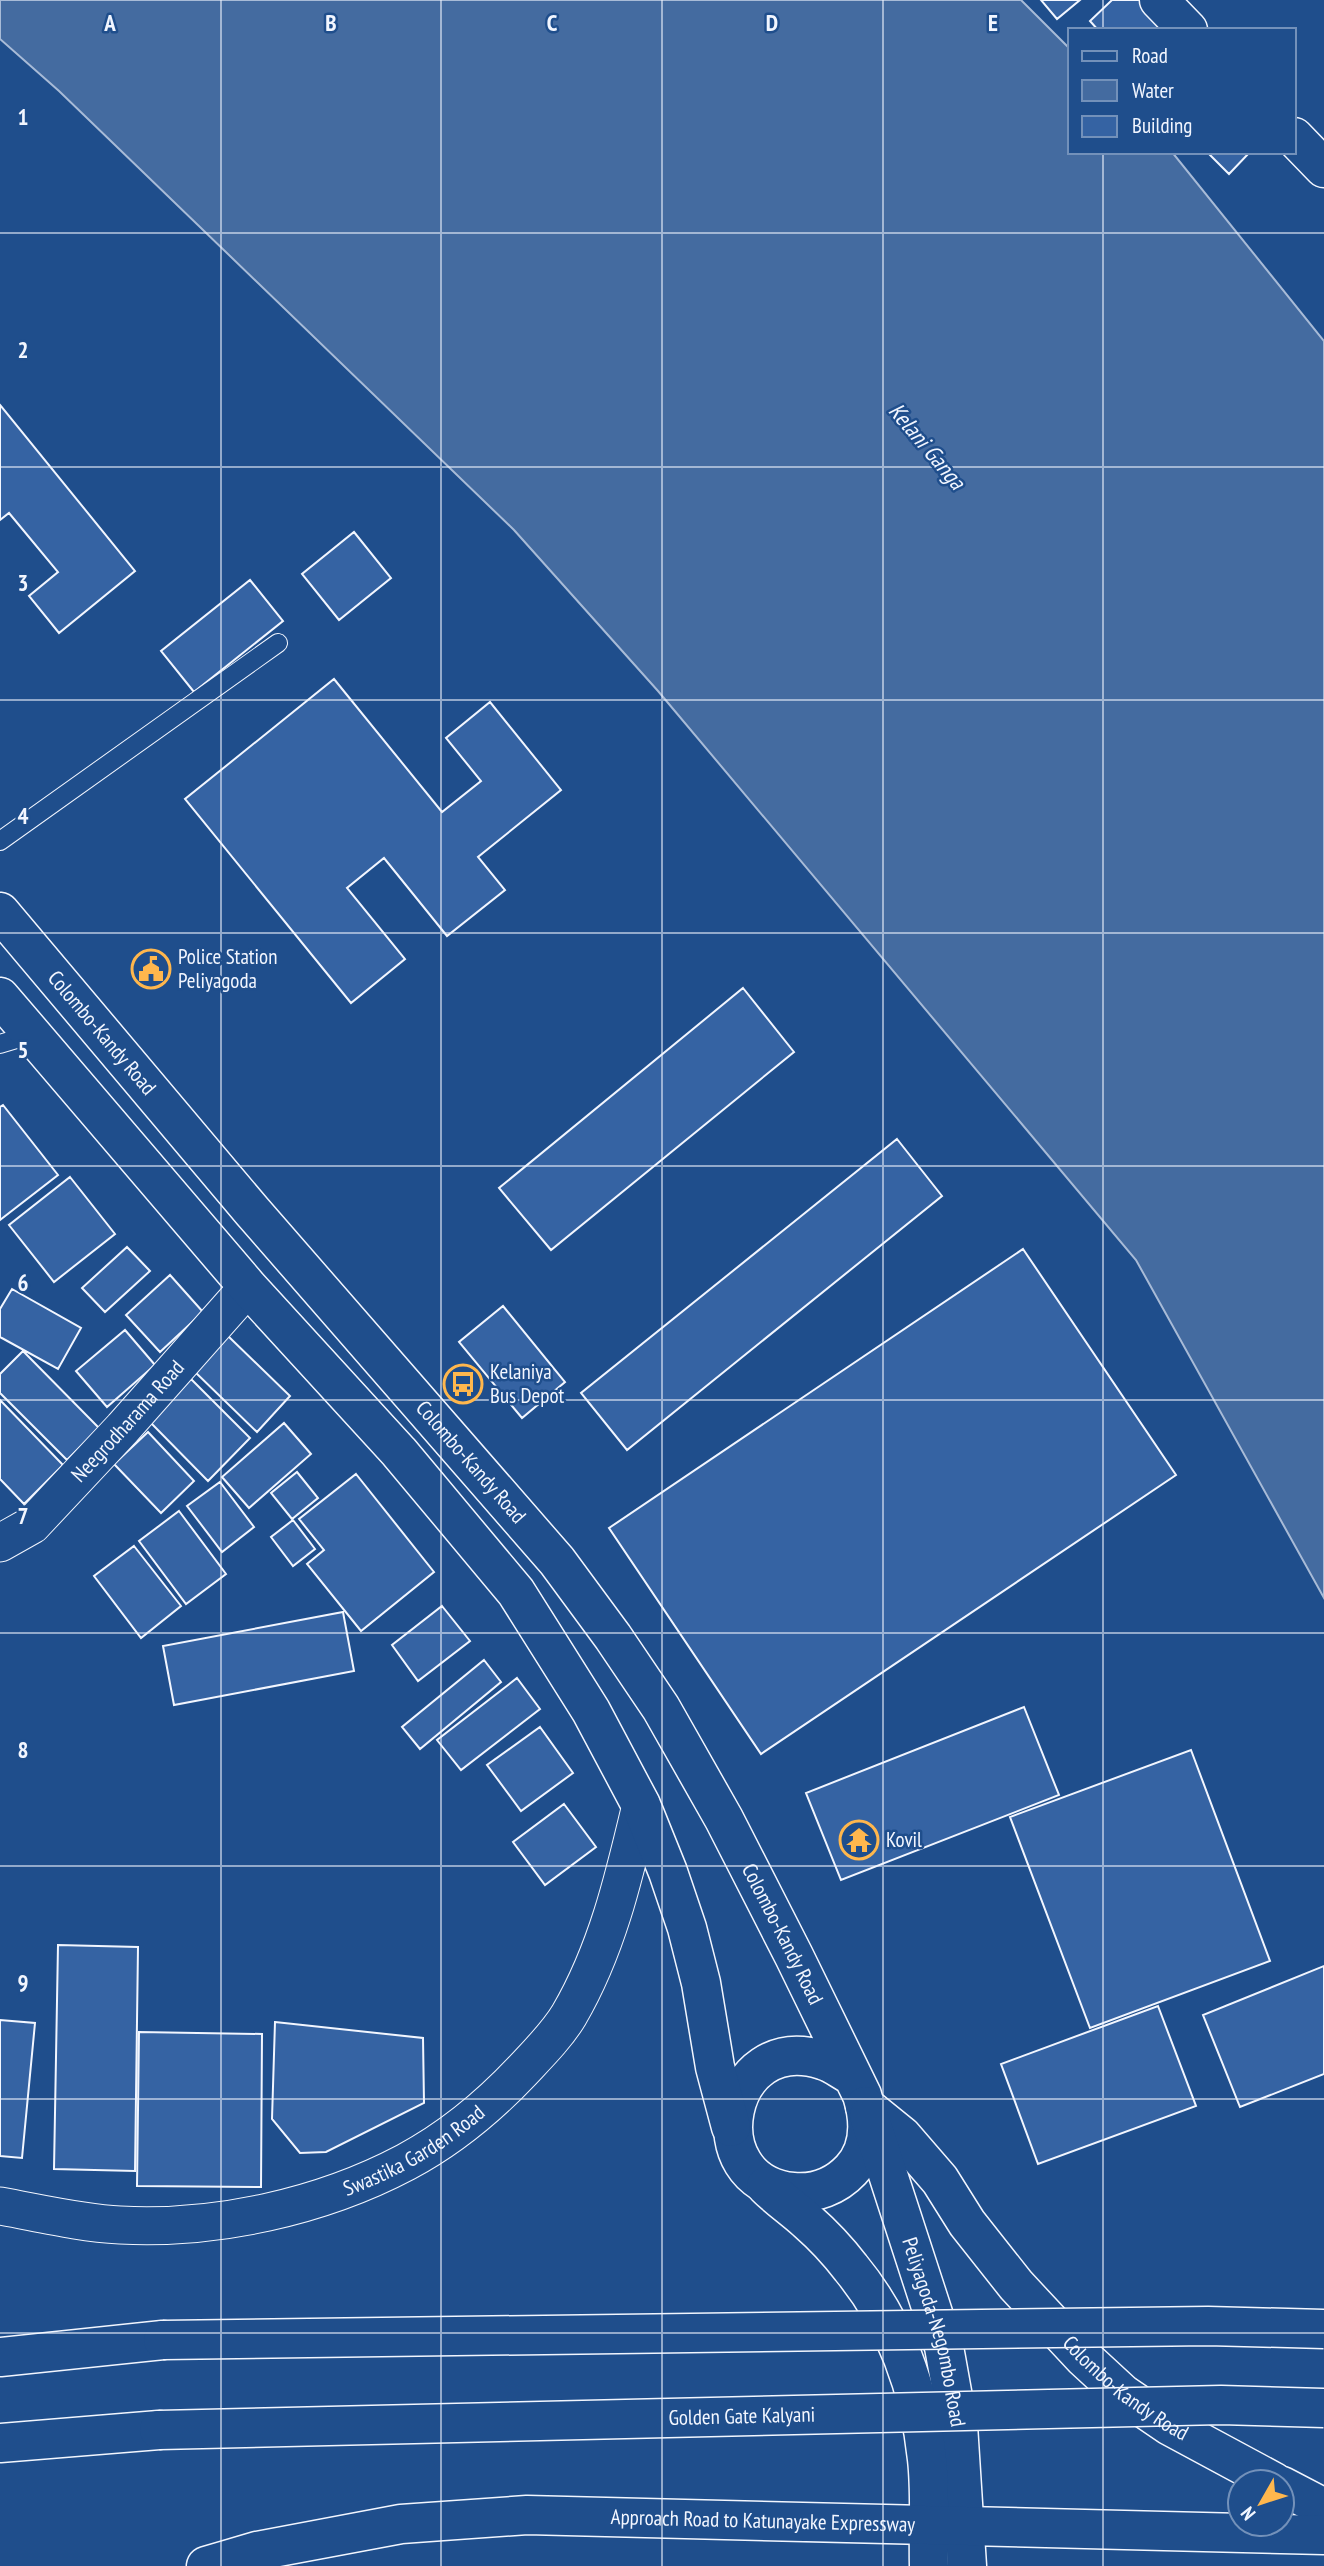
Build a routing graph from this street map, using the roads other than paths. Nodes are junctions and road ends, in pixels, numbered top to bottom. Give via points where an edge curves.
1 (1159, 0) edge
2 (1186, 28) edge
3 (278, 643) dead end
4 (0, 841) edge
5 (0, 912) edge
6 (0, 997) edge
7 (15, 1040) edge
8 (248, 1287) junction
9 (0, 1543) edge
10 (641, 1805) junction
11 (858, 2091) junction
12 (733, 2136) junction
13 (752, 2172) junction
14 (0, 2206) edge
15 (1324, 2329) edge
16 (0, 2357) edge
17 (1324, 2409) edge
18 (0, 2442) edge
19 (1248, 2468) edge
20 (1296, 2493) edge
21 (1324, 2508) edge
22 (1324, 2535) edge
23 (206, 2566) edge
24 (929, 2566) edge
25 (967, 2566) edge

1 - 2 main road
3 - 4 lane
5 - 11 main road, Colombo-Kandy Road via 252,1211 557,1561 661,1708 724,1819
6 - 7 main road
7 - 8 main road
8 - 9 street, Neegrodharama Road via 32,1525
8 - 10 main road via 399,1452 516,1592 591,1711
10 - 12 main road via 687,1928
10 - 14 street, Swastika Garden Road via 620,1895 569,2016 498,2096 406,2162 341,2191 282,2208 172,2225 119,2225
11 - 12 main road via 831,2063 786,2057 764,2066 740,2091 733,2112
11 - 13 main road via 868,2119 865,2146 851,2169 829,2186 789,2191 763,2182
11 - 19 main road, Colombo-Kandy Road via 940,2180 1016,2285 1084,2358 1123,2394 1170,2426
11 - 25 main road, Peliyagoda-Negombo Road via 947,2358 958,2425
12 - 13 main road
13 - 24 main road via 845,2260 893,2333 908,2369 928,2460
15 - 16 main road, bridge via 1208,2326 163,2340
17 - 18 main road, Golden Gate Kalyani, bridge via 1221,2405 159,2430
20 - 21 main road
22 - 23 main road, Approach Road to Katunayake Expressway via 527,2515 401,2524 257,2551

